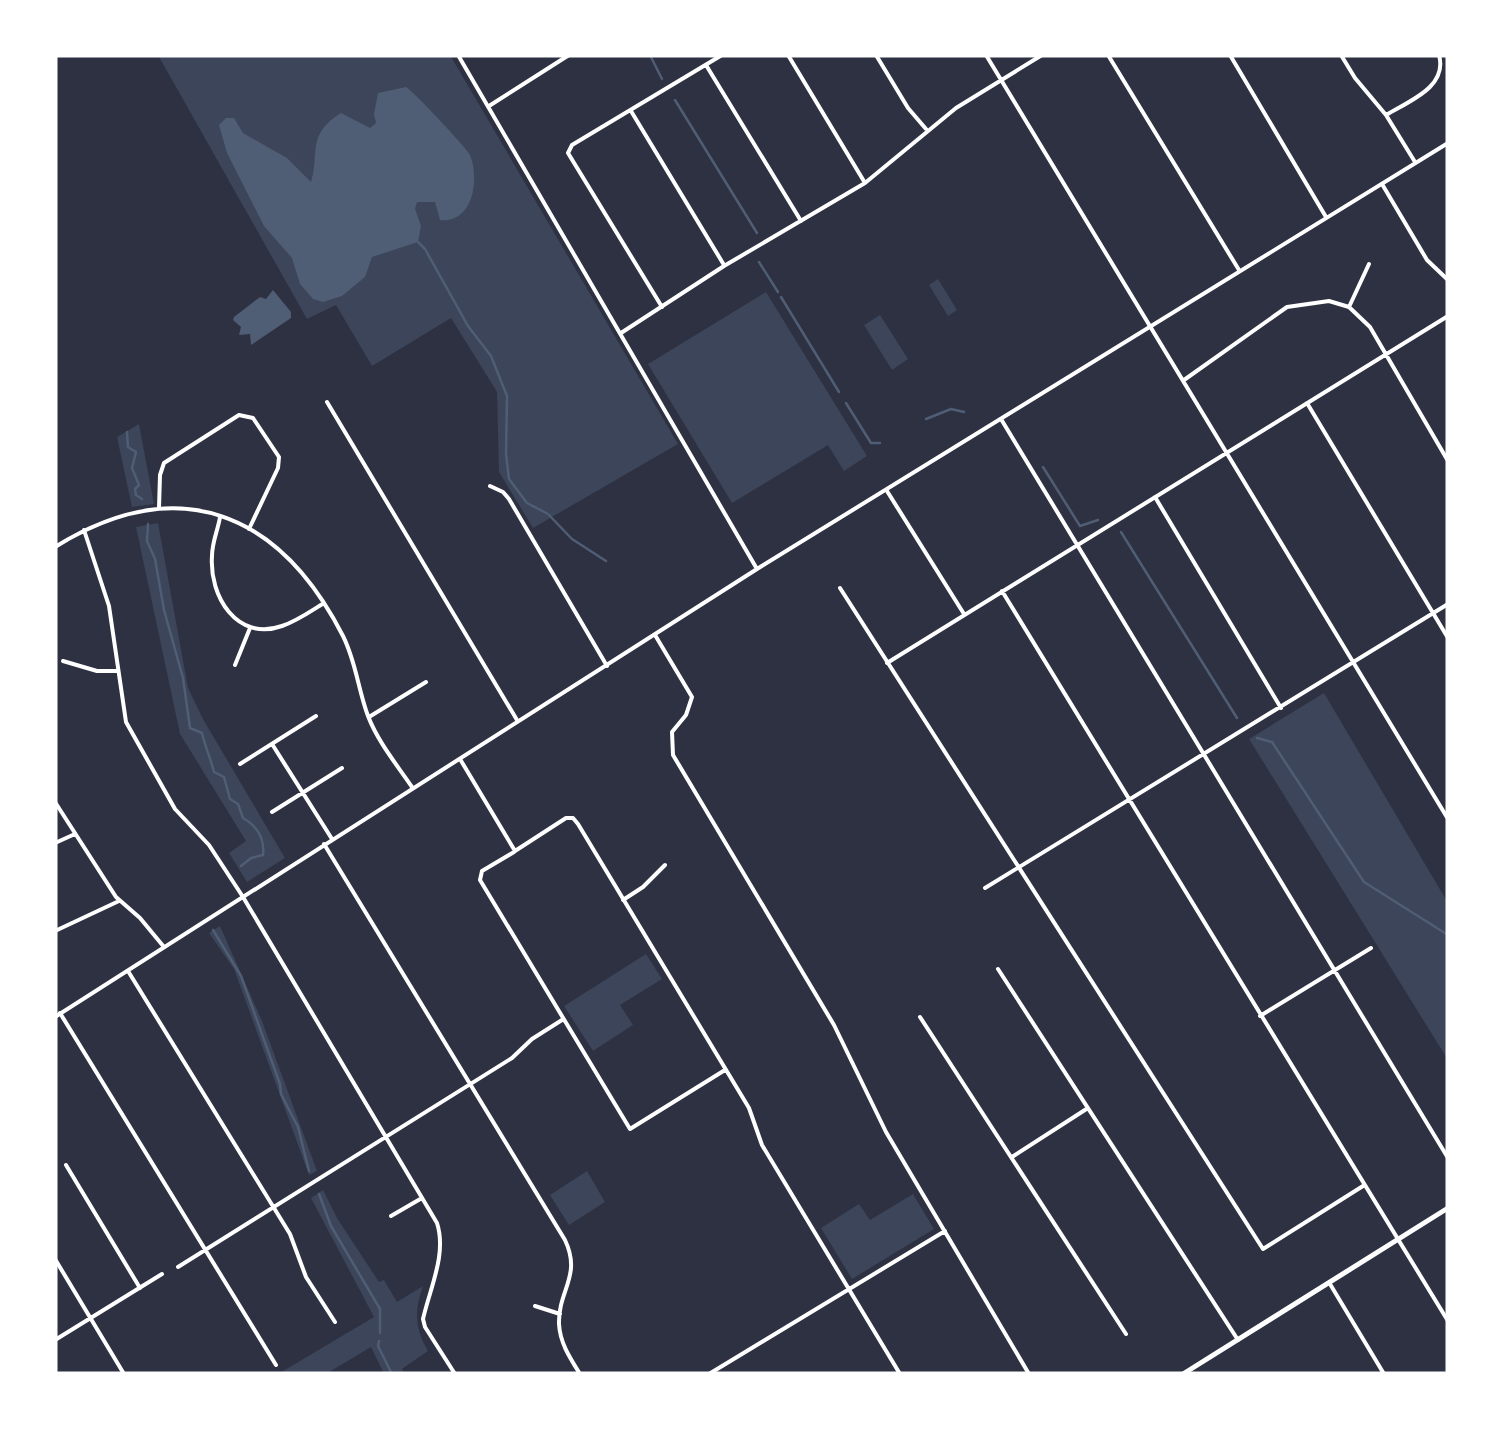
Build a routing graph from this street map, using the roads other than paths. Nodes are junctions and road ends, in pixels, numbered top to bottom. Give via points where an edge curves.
1 (458, 55) edge
2 (569, 55) edge
3 (722, 55) edge
4 (788, 55) edge
5 (876, 55) edge
6 (986, 55) edge
7 (1042, 55) edge
8 (1108, 55) edge
9 (1230, 55) edge
10 (1341, 55) edge
11 (1439, 55) edge
12 (706, 64) junction
13 (1002, 80) junction
14 (488, 107) junction
15 (631, 111) junction
16 (1386, 115) junction
17 (926, 129) junction
18 (1448, 143) edge
19 (1416, 162) junction
20 (865, 183) junction
21 (1382, 184) junction
22 (1326, 217) junction
23 (801, 221) junction
24 (1369, 264) dead end
25 (724, 266) junction
26 (1239, 270) junction
27 (1448, 280) edge
28 (1348, 307) junction
29 (662, 308) junction
30 (1448, 316) edge
31 (1150, 326) junction
32 (621, 333) junction
33 (1384, 354) junction
34 (1184, 380) junction
35 (327, 402) dead end
36 (1306, 403) junction
37 (1001, 420) junction
38 (1226, 451) junction
39 (1448, 461) edge
40 (490, 486) dead end
41 (887, 491) junction
42 (1154, 496) junction
43 (159, 508) junction
44 (220, 516) junction
45 (249, 529) junction
46 (84, 530) junction
47 (1076, 544) junction
48 (55, 547) edge
49 (757, 568) junction
50 (840, 588) dead end
51 (1002, 591) junction
52 (324, 603) junction
53 (1448, 604) edge
54 (1433, 613) junction
55 (964, 614) junction
56 (250, 628) junction
57 (655, 635) junction
58 (1448, 638) edge
59 (63, 660) dead end
60 (888, 663) junction
61 (1353, 663) junction
62 (235, 665) dead end
63 (607, 666) junction
64 (118, 670) junction
65 (426, 682) dead end
66 (1281, 708) junction
67 (316, 716) dead end
68 (369, 717) junction
69 (517, 720) junction
70 (272, 744) junction
71 (1204, 755) junction
72 (458, 758) junction
73 (240, 764) dead end
74 (342, 768) dead end
75 (412, 787) junction
76 (303, 793) junction
77 (1128, 800) junction
78 (55, 802) edge
79 (272, 812) dead end
80 (1448, 820) edge
81 (76, 834) junction
82 (332, 840) junction
83 (55, 843) edge
84 (324, 844) junction
85 (515, 850) junction
86 (665, 865) dead end
87 (1018, 867) junction
88 (985, 888) dead end
89 (243, 897) junction
90 (623, 900) junction
91 (119, 901) junction
92 (55, 931) edge
93 (164, 948) junction
94 (1370, 948) dead end
95 (998, 969) dead end
96 (128, 971) junction
97 (1333, 972) junction
98 (58, 1015) edge
99 (920, 1016) dead end
100 (1260, 1016) junction
101 (562, 1020) junction
102 (725, 1070) junction
103 (472, 1082) junction
104 (1088, 1108) junction
105 (387, 1136) junction
106 (1011, 1157) junction
107 (1448, 1158) edge
108 (66, 1164) dead end
109 (1363, 1186) junction
110 (422, 1198) junction
111 (274, 1208) junction
112 (1448, 1208) edge
113 (391, 1216) dead end
114 (945, 1231) junction
115 (1396, 1240) junction
116 (207, 1249) junction
117 (55, 1259) edge
118 (178, 1267) dead end
119 (162, 1274) dead end
120 (1329, 1282) junction
121 (140, 1288) junction
122 (849, 1290) junction
123 (535, 1306) dead end
124 (560, 1314) junction
125 (91, 1318) junction
126 (1448, 1321) edge
127 (334, 1322) dead end
128 (1126, 1334) dead end
129 (55, 1340) edge
130 (1238, 1340) junction
131 (276, 1365) dead end
132 (124, 1374) edge
133 (456, 1374) edge
134 (580, 1374) edge
135 (710, 1374) edge
136 (900, 1374) edge
137 (1030, 1374) edge
138 (1183, 1374) edge
139 (1384, 1374) edge

1 - 14 street
2 - 14 street
3 - 12 street
4 - 20 street
5 - 17 street
6 - 13 street
7 - 13 street
8 - 26 street
9 - 22 street
10 - 16 street
11 - 16 street via 1438,80
12 - 15 street
12 - 23 street
13 - 17 street
13 - 31 street
14 - 32 street
15 - 25 street
15 - 29 street via 572,145 568,154
16 - 19 street
17 - 20 street
18 - 19 street
19 - 21 street
20 - 23 street
21 - 22 street
21 - 27 street via 1427,260
22 - 26 street
23 - 25 street
24 - 28 street
25 - 29 street
26 - 31 street
28 - 33 street via 1370,327
28 - 34 street via 1329,301 1287,307
29 - 32 street
30 - 33 street
31 - 34 street
31 - 37 street
32 - 49 street
33 - 36 street
33 - 39 street
34 - 38 street
35 - 69 street
36 - 38 street
36 - 54 street
37 - 41 street
37 - 47 street
38 - 42 street
38 - 61 street
40 - 63 street via 509,499
41 - 49 street
41 - 55 street
42 - 47 street
42 - 66 street
43 - 44 street
43 - 45 street via 164,464 239,415 253,418 279,457
43 - 46 street
44 - 45 street
44 - 56 street via 211,558 216,592 229,615
45 - 52 street via 281,549
46 - 48 street
46 - 64 street via 109,606
47 - 51 street
47 - 71 street
49 - 57 street
50 - 60 street
51 - 55 street
51 - 77 street
52 - 56 street via 283,626
52 - 68 street via 351,654
53 - 54 street
54 - 58 street
54 - 61 street
55 - 60 street
56 - 62 street
57 - 63 street
57 - 114 street via 692,698 672,732 674,755 834,1024 886,1132
59 - 64 street
60 - 87 street
61 - 66 street
61 - 80 street
63 - 69 street
64 - 89 street via 133,739 175,809
65 - 68 street
66 - 71 street
67 - 70 street
68 - 75 street
69 - 72 street
70 - 73 street
70 - 76 street
71 - 77 street
71 - 97 street
72 - 75 street
72 - 85 street
74 - 76 street
75 - 82 street
76 - 79 street
76 - 82 street
77 - 87 street
77 - 100 street
78 - 81 street
81 - 83 street
81 - 91 street
82 - 84 street
84 - 89 street
84 - 103 street
85 - 90 street via 573,818
85 - 101 street via 482,871 480,880
86 - 90 street
87 - 88 street
87 - 109 street via 1262,1249
89 - 93 street
89 - 105 street
90 - 102 street
91 - 92 street
91 - 93 street
93 - 96 street
94 - 97 street
95 - 104 street
96 - 98 street
96 - 111 street
97 - 100 street
97 - 107 street
98 - 116 street
99 - 106 street
100 - 109 street
101 - 102 street via 630,1130
101 - 103 street
102 - 122 street
103 - 105 street
103 - 124 street via 570,1249 572,1275
104 - 106 street
104 - 130 street
105 - 110 street
105 - 111 street
106 - 128 street
108 - 121 street
109 - 115 street
110 - 113 street
110 - 133 street via 441,1243 423,1319
111 - 116 street
111 - 127 street
112 - 115 main road
114 - 122 street
114 - 137 street
115 - 120 main road
115 - 126 street
116 - 118 street
116 - 131 street
117 - 125 street
119 - 121 street
120 - 130 main road
120 - 139 street
121 - 125 street
122 - 135 street
122 - 136 street
123 - 124 street
124 - 134 street via 562,1343
125 - 129 street
125 - 132 street
130 - 138 main road

